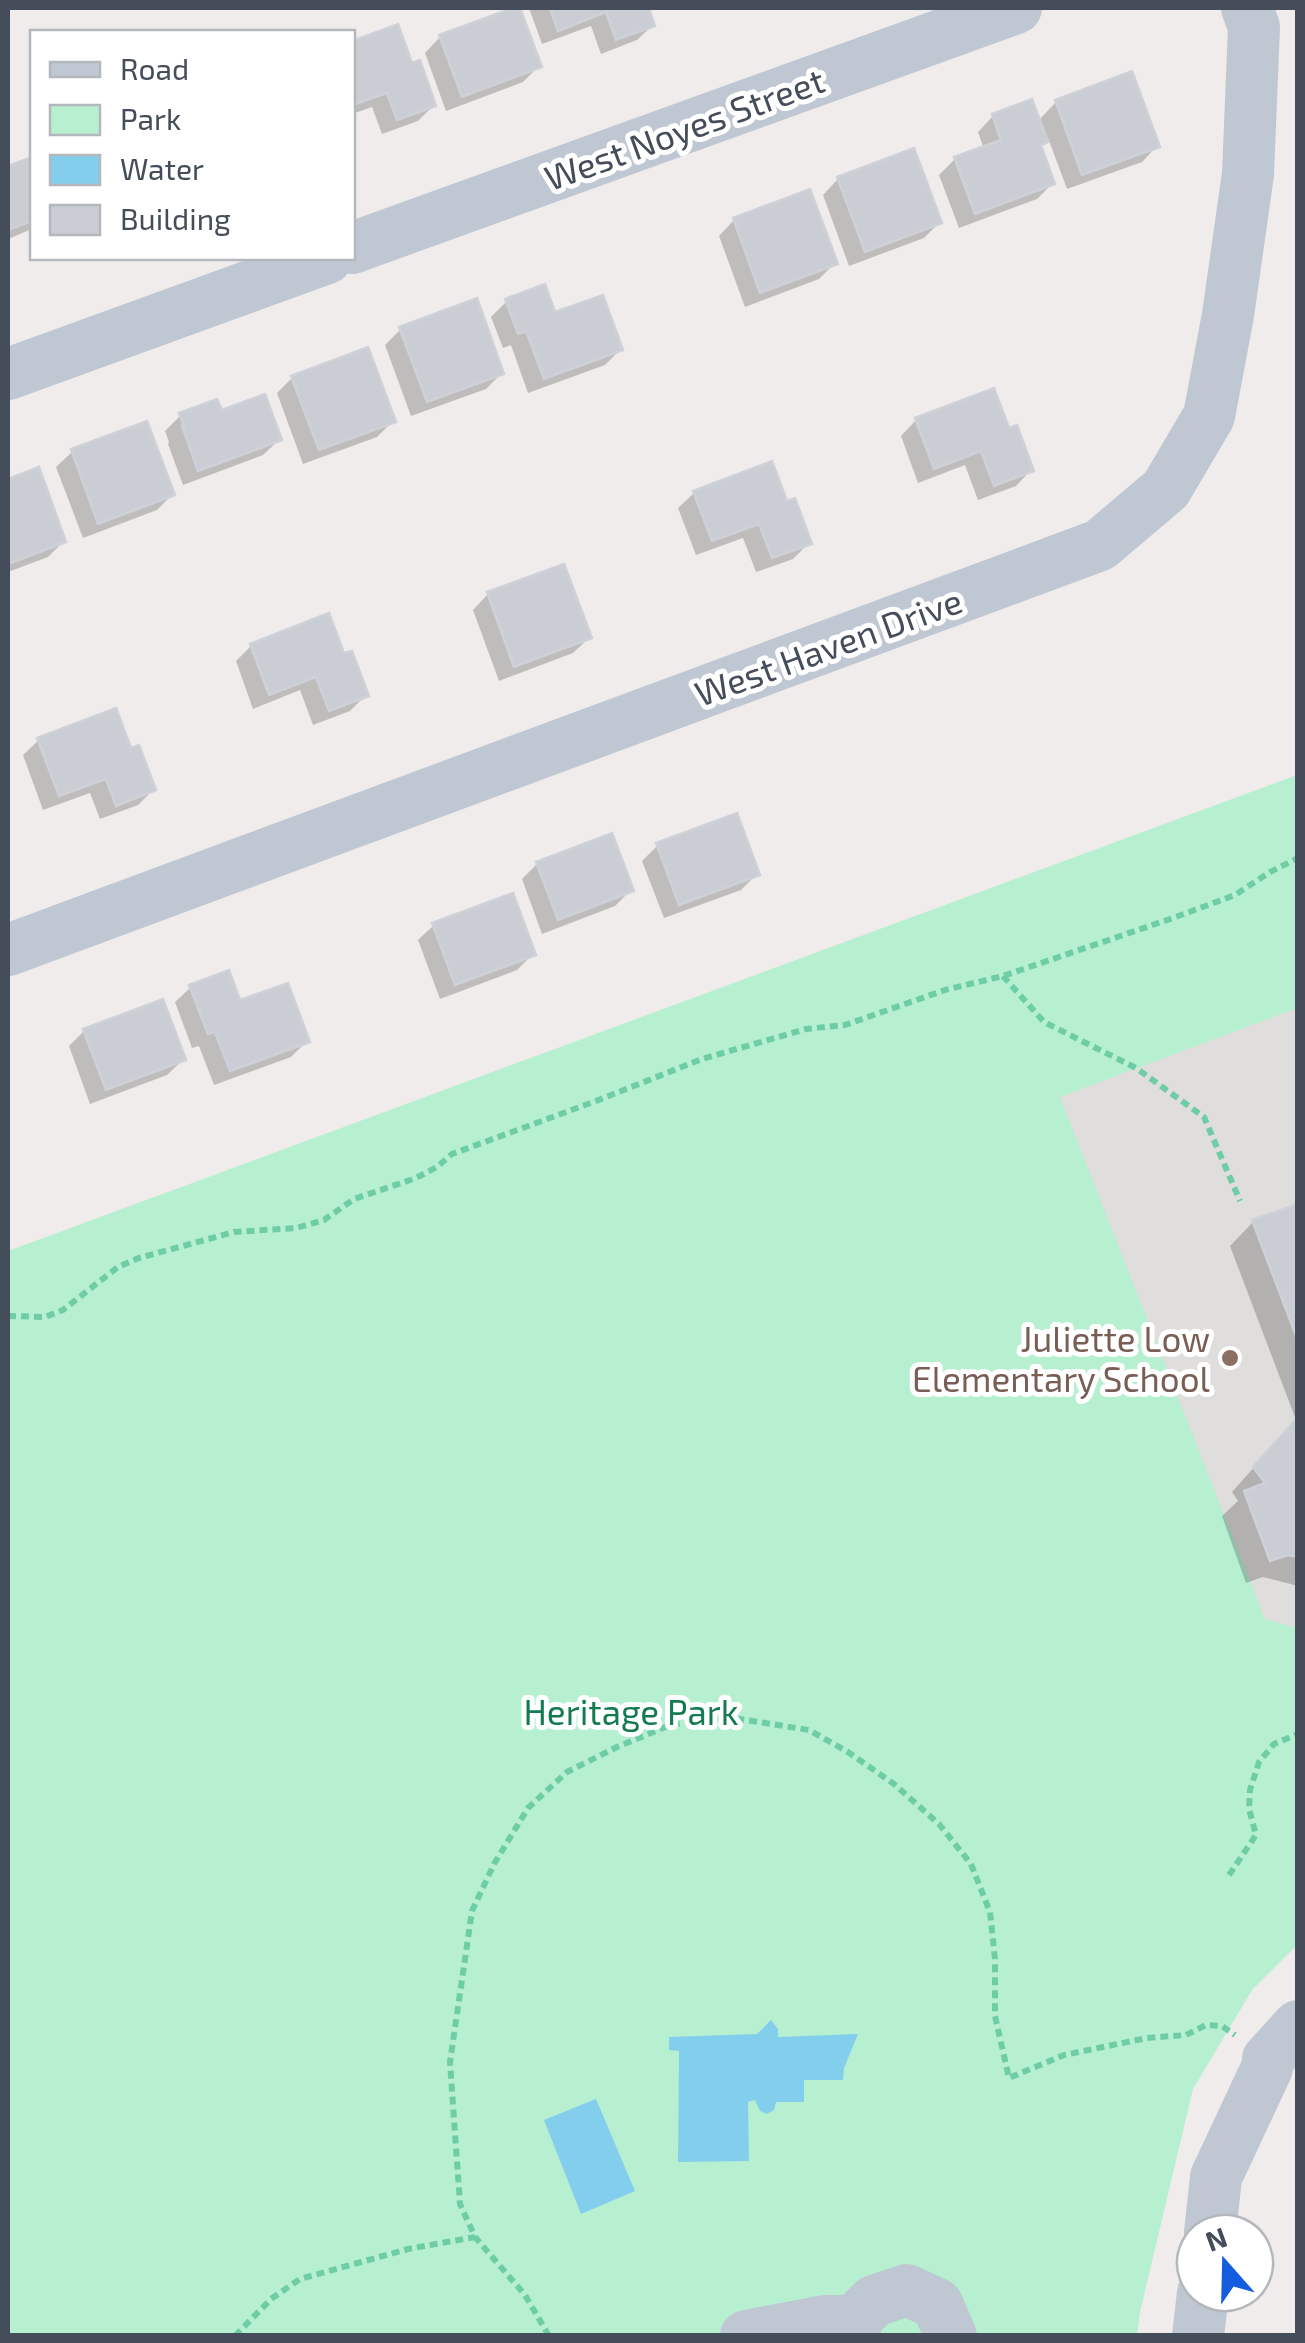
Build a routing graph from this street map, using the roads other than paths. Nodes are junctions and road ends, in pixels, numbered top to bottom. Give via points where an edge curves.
1 (1016, 8) edge
2 (1247, 8) edge
3 (355, 247) edge
4 (322, 260) edge
5 (8, 374) edge
6 (8, 950) edge
7 (1283, 2042) edge
8 (1212, 2213) edge
9 (854, 2328) edge
10 (746, 2336) edge
11 (952, 2336) edge

1 - 3 street, West Noyes Street
2 - 6 street, West Haven Drive via 1254,26 1248,174 1209,416 1166,489 1100,545
4 - 5 street
7 - 8 street via 1216,2177
9 - 10 street via 825,2321
9 - 11 street via 874,2302 907,2290 938,2304

